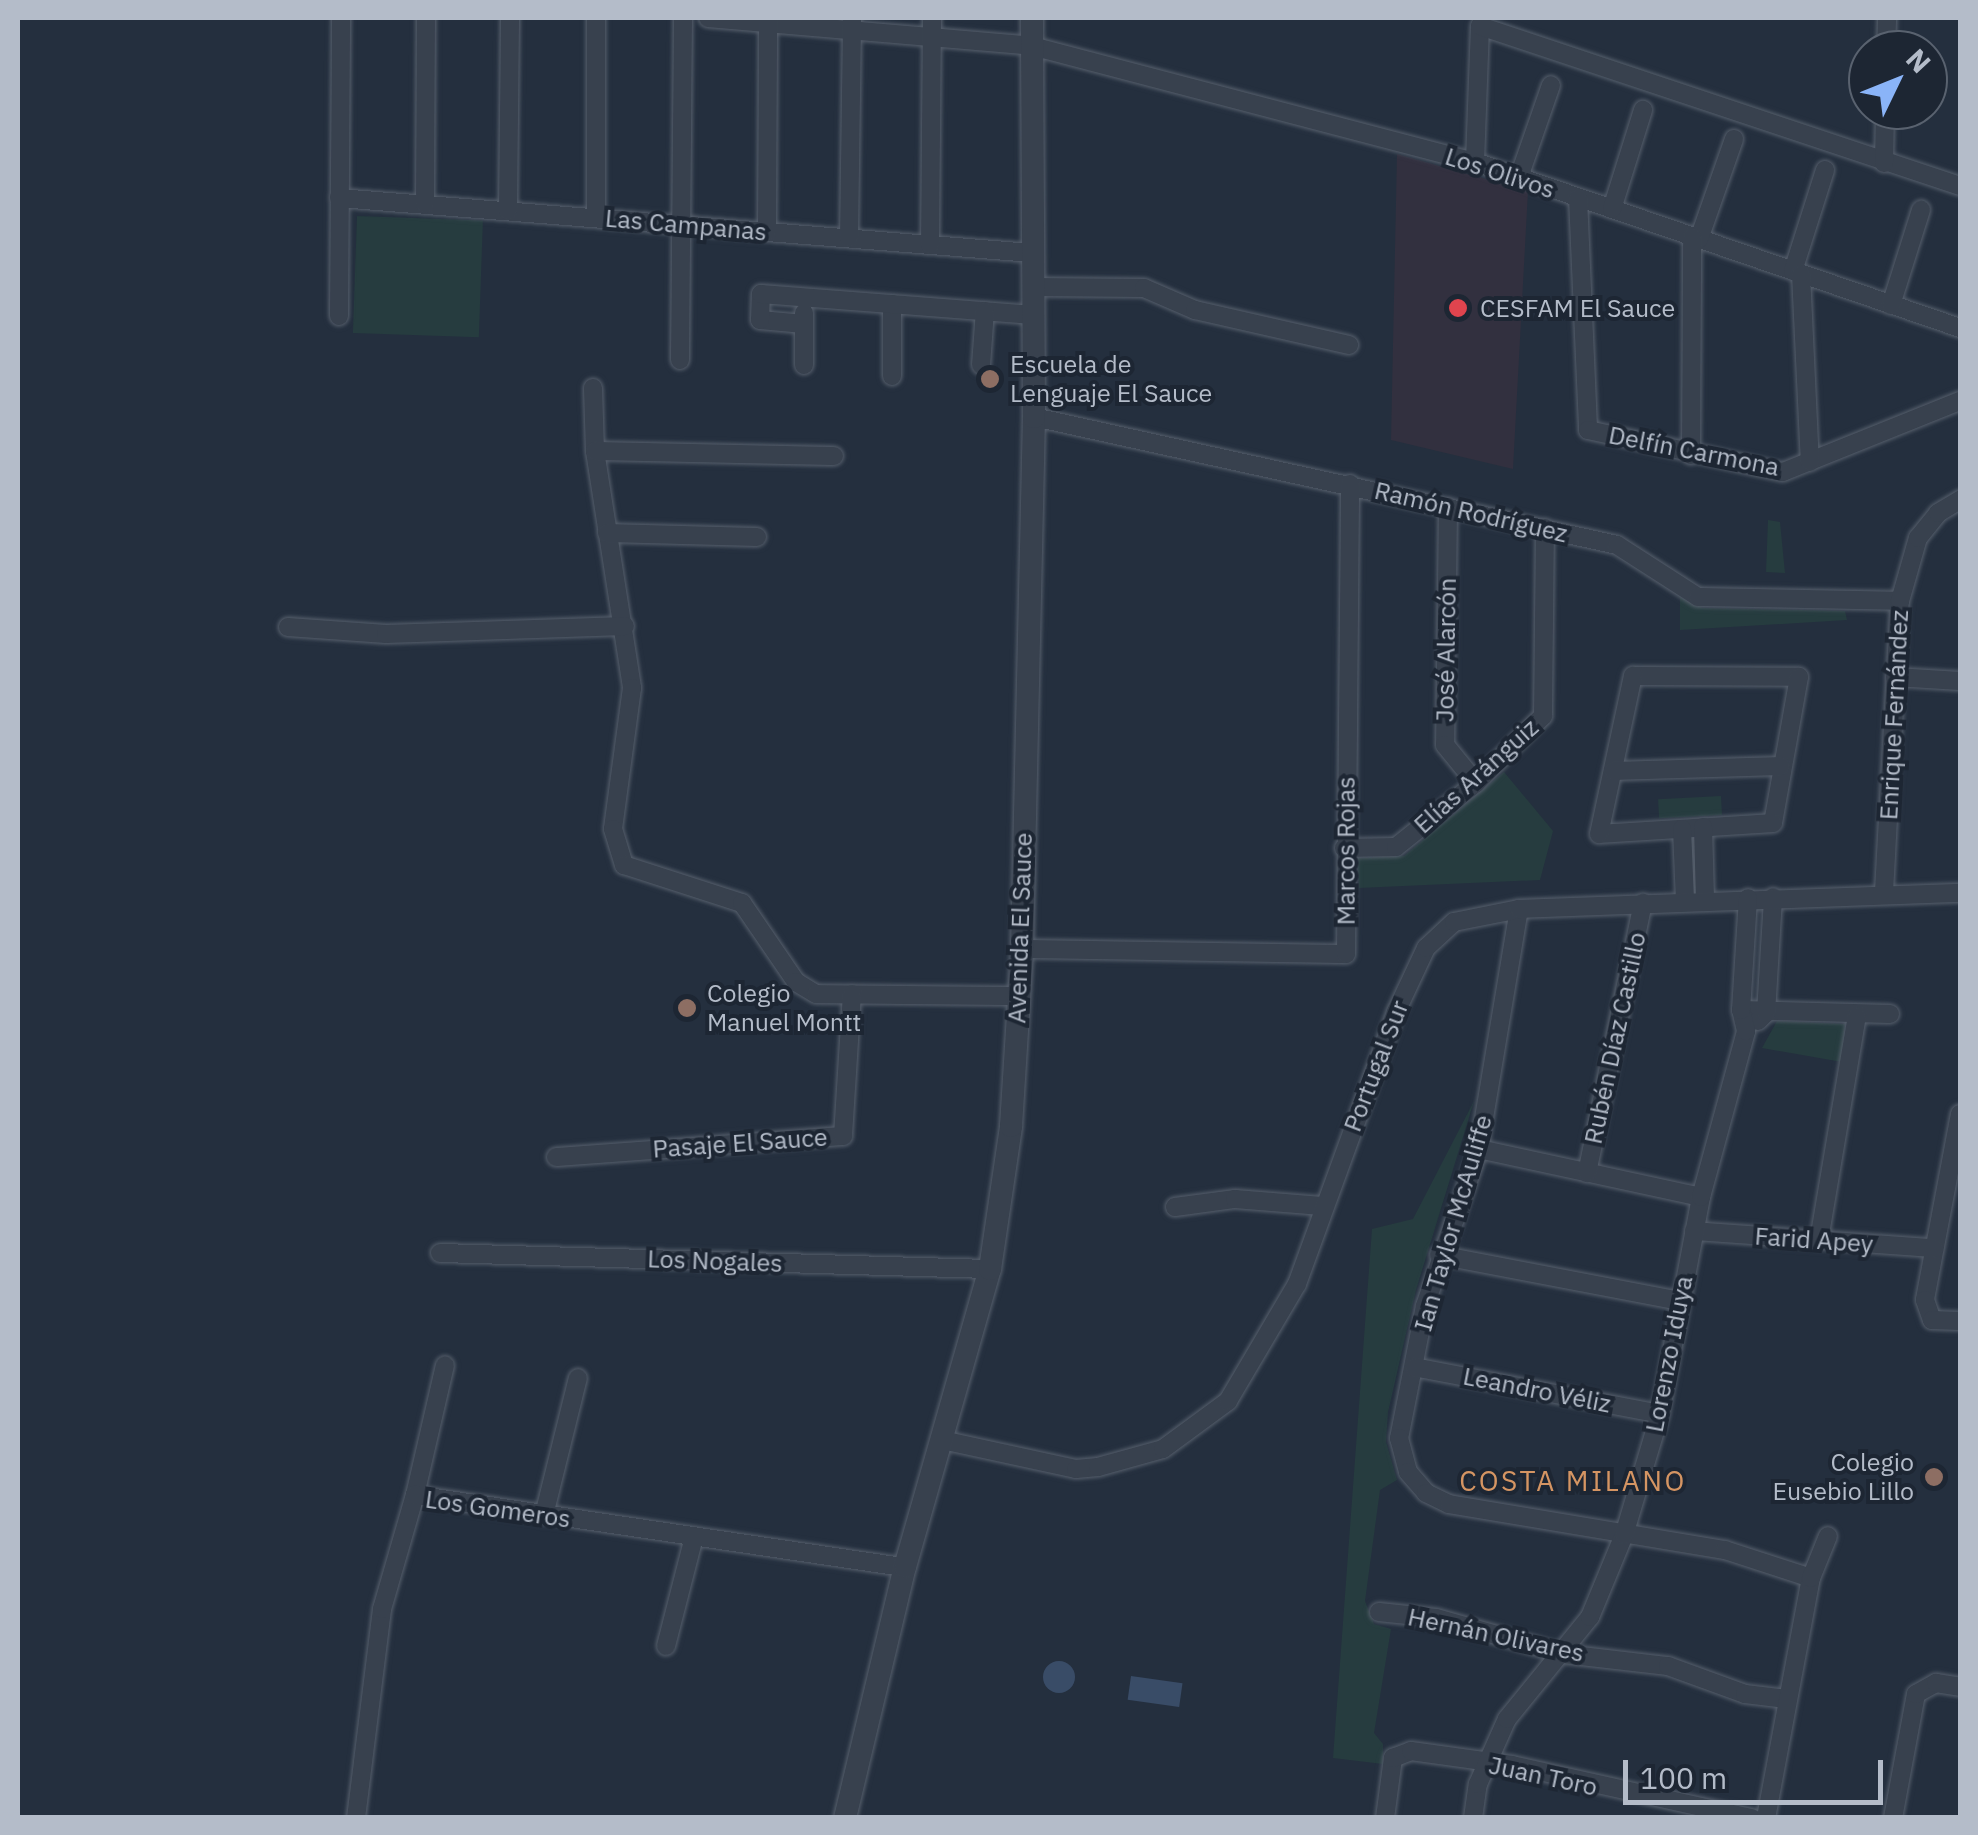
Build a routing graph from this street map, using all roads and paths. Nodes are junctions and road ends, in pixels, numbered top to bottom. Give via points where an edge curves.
1 (341, 18) edge
2 (426, 18) edge
3 (510, 18) edge
4 (596, 18) edge
5 (683, 18) edge
6 (708, 18) edge
7 (932, 18) edge
8 (1032, 18) edge
9 (768, 20) edge
10 (852, 24) edge
11 (932, 37) junction
12 (1032, 46) junction
13 (1551, 85) dead end
14 (1643, 110) dead end
15 (1885, 130) edge
16 (1734, 138) dead end
17 (1475, 162) junction
18 (1884, 163) junction
19 (1825, 170) dead end
20 (1519, 178) junction
21 (1960, 186) edge
22 (339, 198) junction
23 (1578, 198) junction
24 (425, 204) junction
25 (1612, 209) junction
26 (1921, 210) dead end
27 (508, 211) junction
28 (596, 218) junction
29 (681, 225) junction
30 (767, 232) junction
31 (849, 238) junction
32 (1695, 238) junction
33 (930, 245) junction
34 (1032, 253) junction
35 (1797, 272) junction
36 (1032, 287) junction
37 (804, 298) junction
38 (892, 304) junction
39 (1891, 305) junction
40 (985, 312) junction
41 (1032, 315) junction
42 (339, 316) dead end
43 (804, 324) junction
44 (1960, 328) edge
45 (1348, 344) dead end
46 (680, 360) dead end
47 (980, 364) dead end
48 (804, 365) dead end
49 (892, 376) dead end
50 (593, 388) dead end
51 (1960, 401) edge
52 (1034, 417) junction
53 (595, 451) junction
54 (1691, 455) junction
55 (834, 456) dead end
56 (1810, 462) junction
57 (1350, 484) junction
58 (1960, 500) edge
59 (1448, 507) junction
60 (1545, 528) junction
61 (607, 533) junction
62 (757, 536) dead end
63 (1900, 601) junction
64 (625, 626) junction
65 (288, 627) dead end
66 (1896, 677) junction
67 (1960, 681) edge
68 (1781, 766) junction
69 (1613, 772) junction
70 (1476, 783) junction
71 (1704, 827) junction
72 (1682, 828) junction
73 (1344, 848) junction
74 (1884, 892) junction
75 (1960, 894) edge
76 (1773, 897) junction
77 (1748, 898) junction
78 (1705, 900) junction
79 (1685, 901) junction
80 (1643, 903) junction
81 (1520, 909) junction
82 (1022, 949) junction
83 (852, 994) junction
84 (1019, 996) junction
85 (1742, 1010) junction
86 (1766, 1013) junction
87 (1890, 1014) dead end
88 (1858, 1016) junction
89 (1746, 1031) junction
90 (1960, 1114) edge
91 (1479, 1149) junction
92 (556, 1157) dead end
93 (1587, 1173) junction
94 (1701, 1198) junction
95 (1322, 1206) junction
96 (1175, 1207) dead end
97 (1694, 1231) junction
98 (1820, 1240) junction
99 (1934, 1248) junction
100 (440, 1252) dead end
101 (1439, 1255) junction
102 (990, 1269) junction
103 (1680, 1301) junction
104 (1960, 1321) edge
105 (444, 1365) dead end
106 (1414, 1368) junction
107 (578, 1378) dead end
108 (1660, 1414) junction
109 (942, 1440) junction
110 (415, 1495) junction
111 (544, 1516) junction
112 (1624, 1535) junction
113 (1828, 1536) dead end
114 (694, 1537) junction
115 (904, 1567) junction
116 (1811, 1578) junction
117 (1379, 1612) dead end
118 (666, 1646) dead end
119 (1564, 1654) junction
120 (1960, 1687) edge
121 (1787, 1700) junction
122 (1486, 1762) junction
123 (356, 1818) edge
124 (845, 1818) edge
125 (1385, 1818) edge
126 (1473, 1818) edge
127 (1752, 1818) edge
128 (1766, 1818) edge
129 (1893, 1818) edge

1 - 22 street
2 - 24 street
3 - 27 street
4 - 28 street
5 - 29 street
6 - 9 street, Los Olivos
7 - 11 street
8 - 12 street, Avenida El Sauce
9 - 10 street, Los Olivos
9 - 30 street
10 - 11 street, Los Olivos
10 - 31 street
11 - 12 street, Los Olivos
11 - 33 street
12 - 17 street, Los Olivos
12 - 34 street, Avenida El Sauce
13 - 20 street
14 - 25 street
15 - 18 street
16 - 32 street
17 - 18 street via 1480,26
17 - 20 street, Los Olivos
18 - 21 street
19 - 35 street
20 - 23 street, Los Olivos
22 - 24 street, Las Campanas
22 - 42 street
23 - 25 street, Los Olivos
23 - 54 street, Delfín Carmona via 1588,430
24 - 27 street, Las Campanas
25 - 32 street, Los Olivos
26 - 39 street
27 - 28 street, Las Campanas
28 - 29 street, Las Campanas
29 - 30 street, Las Campanas
29 - 46 street
30 - 31 street, Las Campanas
31 - 33 street, Las Campanas
32 - 35 street, Los Olivos
32 - 54 street
33 - 34 street, Las Campanas
34 - 36 street, Avenida El Sauce
35 - 39 street, Los Olivos
35 - 56 street
36 - 41 street, Avenida El Sauce
36 - 45 street via 1144,288 1195,310
37 - 38 street
37 - 43 street
37 - 43 street via 761,294 760,320
38 - 40 street
38 - 49 street
39 - 44 street, Los Olivos
40 - 41 street
40 - 47 street
41 - 52 street, Avenida El Sauce
43 - 48 street
50 - 53 street
51 - 56 street, Delfín Carmona
52 - 57 street, Ramón Rodríguez
52 - 82 street, Avenida El Sauce
53 - 55 street
53 - 61 street
54 - 56 street, Delfín Carmona via 1782,472
57 - 59 street, Ramón Rodríguez
57 - 73 street, Marcos Rojas
58 - 63 street, Enrique Fernández via 1938,513 1918,538
59 - 60 street, Ramón Rodríguez
59 - 70 street, José Alarcón via 1445,745
60 - 63 street, Ramón Rodríguez via 1617,545 1698,597
60 - 70 street, Elías Aránguiz via 1543,716
61 - 62 street
61 - 64 street
63 - 66 street, Enrique Fernández
64 - 65 street via 386,634
64 - 83 street via 632,688 614,829 624,865 742,903 802,987 824,996
66 - 67 street
66 - 74 street, Enrique Fernández
68 - 69 street
68 - 69 street via 1799,677 1633,676
68 - 71 street via 1772,822
69 - 72 street via 1599,834
70 - 73 street, Elías Aránguiz via 1396,846
71 - 72 street
71 - 78 street
72 - 79 street
73 - 82 street, Marcos Rojas via 1346,954
74 - 75 street, Portugal Sur
74 - 76 street, Portugal Sur
76 - 77 street, Portugal Sur
76 - 86 street
77 - 78 street, Portugal Sur
77 - 85 street, Lorenzo Iduya
78 - 79 street, Portugal Sur
79 - 80 street, Portugal Sur
80 - 81 street, Portugal Sur
80 - 93 street, Rubén Díaz Castillo
81 - 91 street, Ian Taylor McAuliffe
81 - 95 street, Portugal Sur via 1464,917 1426,948
82 - 84 street, Avenida El Sauce
83 - 84 street
83 - 92 street, Pasaje El Sauce via 843,1136
84 - 102 street, Avenida El Sauce via 1011,1126
85 - 86 street
85 - 89 street, Lorenzo Iduya
86 - 88 street
86 - 89 street
87 - 88 street
88 - 98 street
89 - 94 street, Lorenzo Iduya
90 - 99 street
91 - 93 street
91 - 101 street, Ian Taylor McAuliffe
93 - 94 street
94 - 97 street, Lorenzo Iduya
95 - 96 street via 1235,1198
95 - 109 street, Portugal Sur via 1297,1284 1241,1386 1182,1438 1131,1460 1076,1469
97 - 98 street, Farid Apey
97 - 103 street, Lorenzo Iduya
98 - 99 street, Farid Apey
99 - 104 street via 1926,1311 1932,1320
100 - 102 street, Los Nogales
101 - 103 street
101 - 106 street, Ian Taylor McAuliffe
102 - 109 street, Avenida El Sauce
103 - 108 street, Lorenzo Iduya
105 - 110 street
106 - 108 street, Leandro Véliz
106 - 112 street, Ian Taylor McAuliffe via 1399,1438 1408,1472 1426,1493 1449,1504
107 - 111 street
108 - 112 street, Lorenzo Iduya
109 - 115 street, Avenida El Sauce
110 - 111 street, Los Gomeros
110 - 123 street, Los Gomeros via 382,1609
111 - 114 street, Los Gomeros
112 - 116 street, Ian Taylor McAuliffe via 1725,1550
112 - 119 street, Lorenzo Iduya via 1601,1596
113 - 116 street
114 - 115 street, Los Gomeros
114 - 118 street
115 - 124 street, Avenida El Sauce
116 - 121 street
117 - 119 street, Hernán Olivares via 1436,1618
119 - 121 street, Hernán Olivares via 1668,1666 1745,1694
119 - 122 street, Lorenzo Iduya via 1520,1698
120 - 129 street via 1936,1682 1916,1694
121 - 128 street
122 - 125 street, Juan Toro via 1411,1751 1393,1758
122 - 126 street, Lorenzo Iduya
122 - 127 street, Juan Toro

